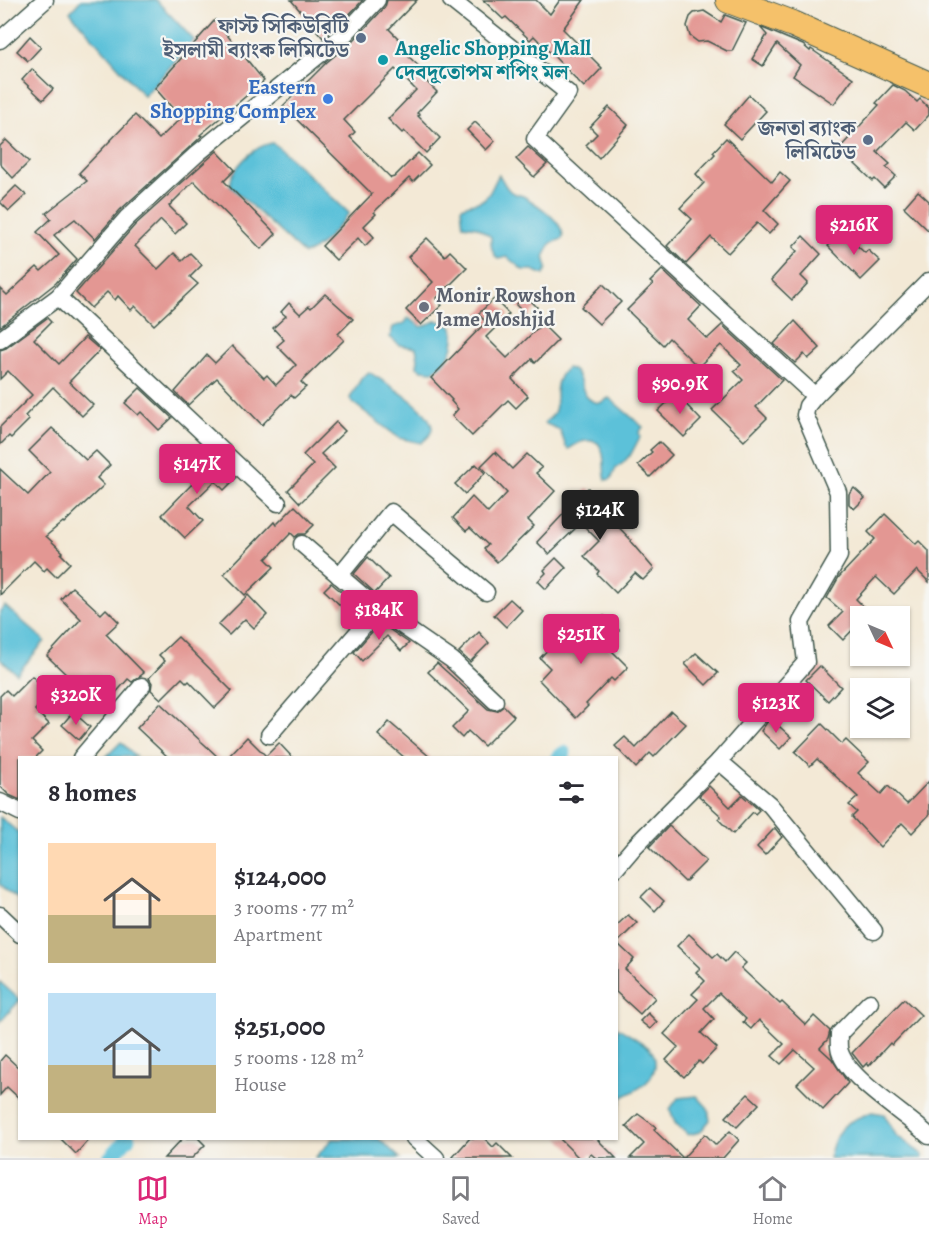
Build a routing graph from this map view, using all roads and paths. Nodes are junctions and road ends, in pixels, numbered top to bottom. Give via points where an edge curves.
1 (45, 0) edge
2 (377, 0) edge
3 (451, 0) edge
4 (729, 0) edge
5 (768, 0) edge
6 (0, 40) edge
7 (929, 68) edge
8 (929, 85) edge
9 (929, 281) edge
10 (58, 297) junction
11 (0, 340) edge
12 (815, 396) junction
13 (278, 503) dead end
14 (302, 544) dead end
15 (339, 576) junction
16 (486, 592) dead end
17 (378, 609) junction
18 (142, 686) dead end
19 (495, 701) dead end
20 (268, 735) dead end
21 (83, 756) edge
22 (719, 761) junction
23 (0, 802) edge
24 (18, 811) edge
25 (618, 866) edge
26 (0, 915) edge
27 (874, 931) dead end
28 (18, 932) edge
29 (870, 1002) dead end
30 (929, 1136) edge
31 (416, 1140) edge
32 (436, 1158) edge

1 - 6 street
2 - 10 street via 346,33 198,153 127,218
3 - 12 street via 568,93 535,139
4 - 8 highway via 794,24
5 - 7 highway
9 - 12 street
10 - 11 street
10 - 13 street
12 - 22 street via 805,415 838,492 839,556 801,622 806,662
14 - 15 street
15 - 16 street via 391,512
15 - 17 street
17 - 19 street via 452,660
17 - 20 street
18 - 21 street
22 - 25 street
22 - 27 street via 770,805
23 - 24 street
26 - 28 street
29 - 30 street via 839,1034 839,1050 845,1064
31 - 32 street

